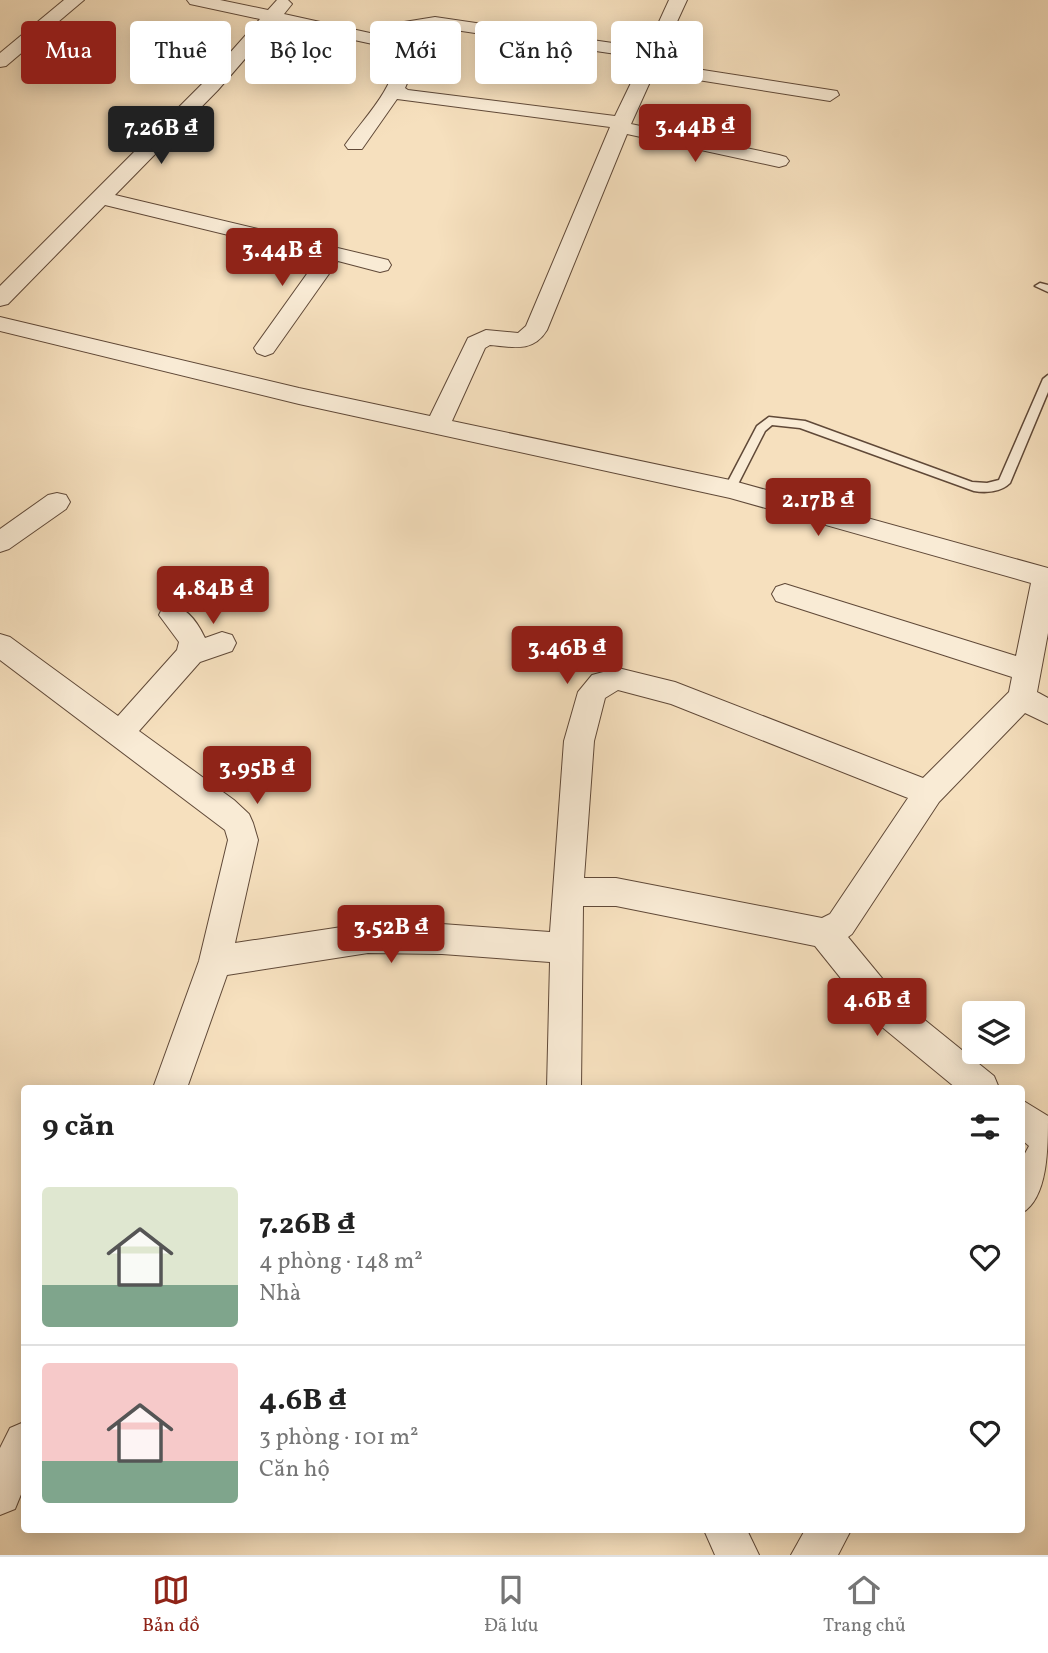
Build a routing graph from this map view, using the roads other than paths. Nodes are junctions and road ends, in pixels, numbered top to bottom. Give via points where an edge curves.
1 (75, 0) edge
2 (195, 0) edge
3 (286, 0) edge
4 (678, 0) edge
5 (271, 17) junction
6 (669, 21) edge
7 (461, 27) edge
8 (370, 37) edge
9 (611, 54) edge
10 (0, 62) edge
11 (703, 71) edge
12 (397, 84) edge
13 (640, 84) edge
14 (395, 89) junction
15 (831, 95) dead end
16 (621, 125) junction
17 (355, 145) dead end
18 (779, 162) dead end
19 (102, 198) junction
20 (333, 253) junction
21 (380, 265) dead end
22 (0, 299) edge
23 (0, 324) edge
24 (265, 348) dead end
25 (1048, 379) edge
26 (436, 426) junction
27 (730, 489) junction
28 (57, 502) dead end
29 (0, 542) edge
30 (1047, 573) edge
31 (785, 594) dead end
32 (173, 615) dead end
33 (222, 643) dead end
34 (0, 645) edge
35 (190, 654) junction
36 (1025, 684) junction
37 (1048, 712) edge
38 (120, 733) junction
39 (928, 793) junction
40 (567, 892) junction
41 (824, 933) junction
42 (566, 948) junction
43 (215, 961) junction
44 (171, 1085) edge
45 (564, 1085) edge
46 (978, 1085) edge
47 (1025, 1120) edge
48 (1048, 1138) edge
49 (1048, 1147) edge
50 (1025, 1189) edge
51 (21, 1448) edge
52 (0, 1494) edge
53 (727, 1533) edge
54 (828, 1533) edge
55 (738, 1555) edge
56 (812, 1555) edge

1 - 10 street
2 - 5 street
3 - 5 street
4 - 6 street
5 - 8 street
5 - 19 street
7 - 9 street
11 - 15 street
12 - 14 street
13 - 16 street
14 - 16 street via 408,96
14 - 17 street
16 - 18 street
16 - 26 street via 536,330 523,341 486,337 476,343
19 - 20 street
19 - 22 street
20 - 21 street
20 - 24 street
23 - 26 street
25 - 27 lane via 1004,483 995,487 969,485 801,424 769,421
26 - 27 street
27 - 30 street
28 - 29 street
30 - 36 street
31 - 36 street
32 - 35 street via 193,640
33 - 35 street
34 - 38 street
35 - 38 street
36 - 37 street
36 - 39 street
38 - 43 street via 238,823 243,840
39 - 40 street via 675,694 618,679 602,683 592,692 579,741
39 - 41 street via 841,924
40 - 41 street via 616,892
40 - 42 street
41 - 46 street via 888,1011
42 - 43 street via 368,938
42 - 45 street
43 - 44 street
47 - 48 street
49 - 50 street
51 - 52 street
53 - 55 street
54 - 56 street

